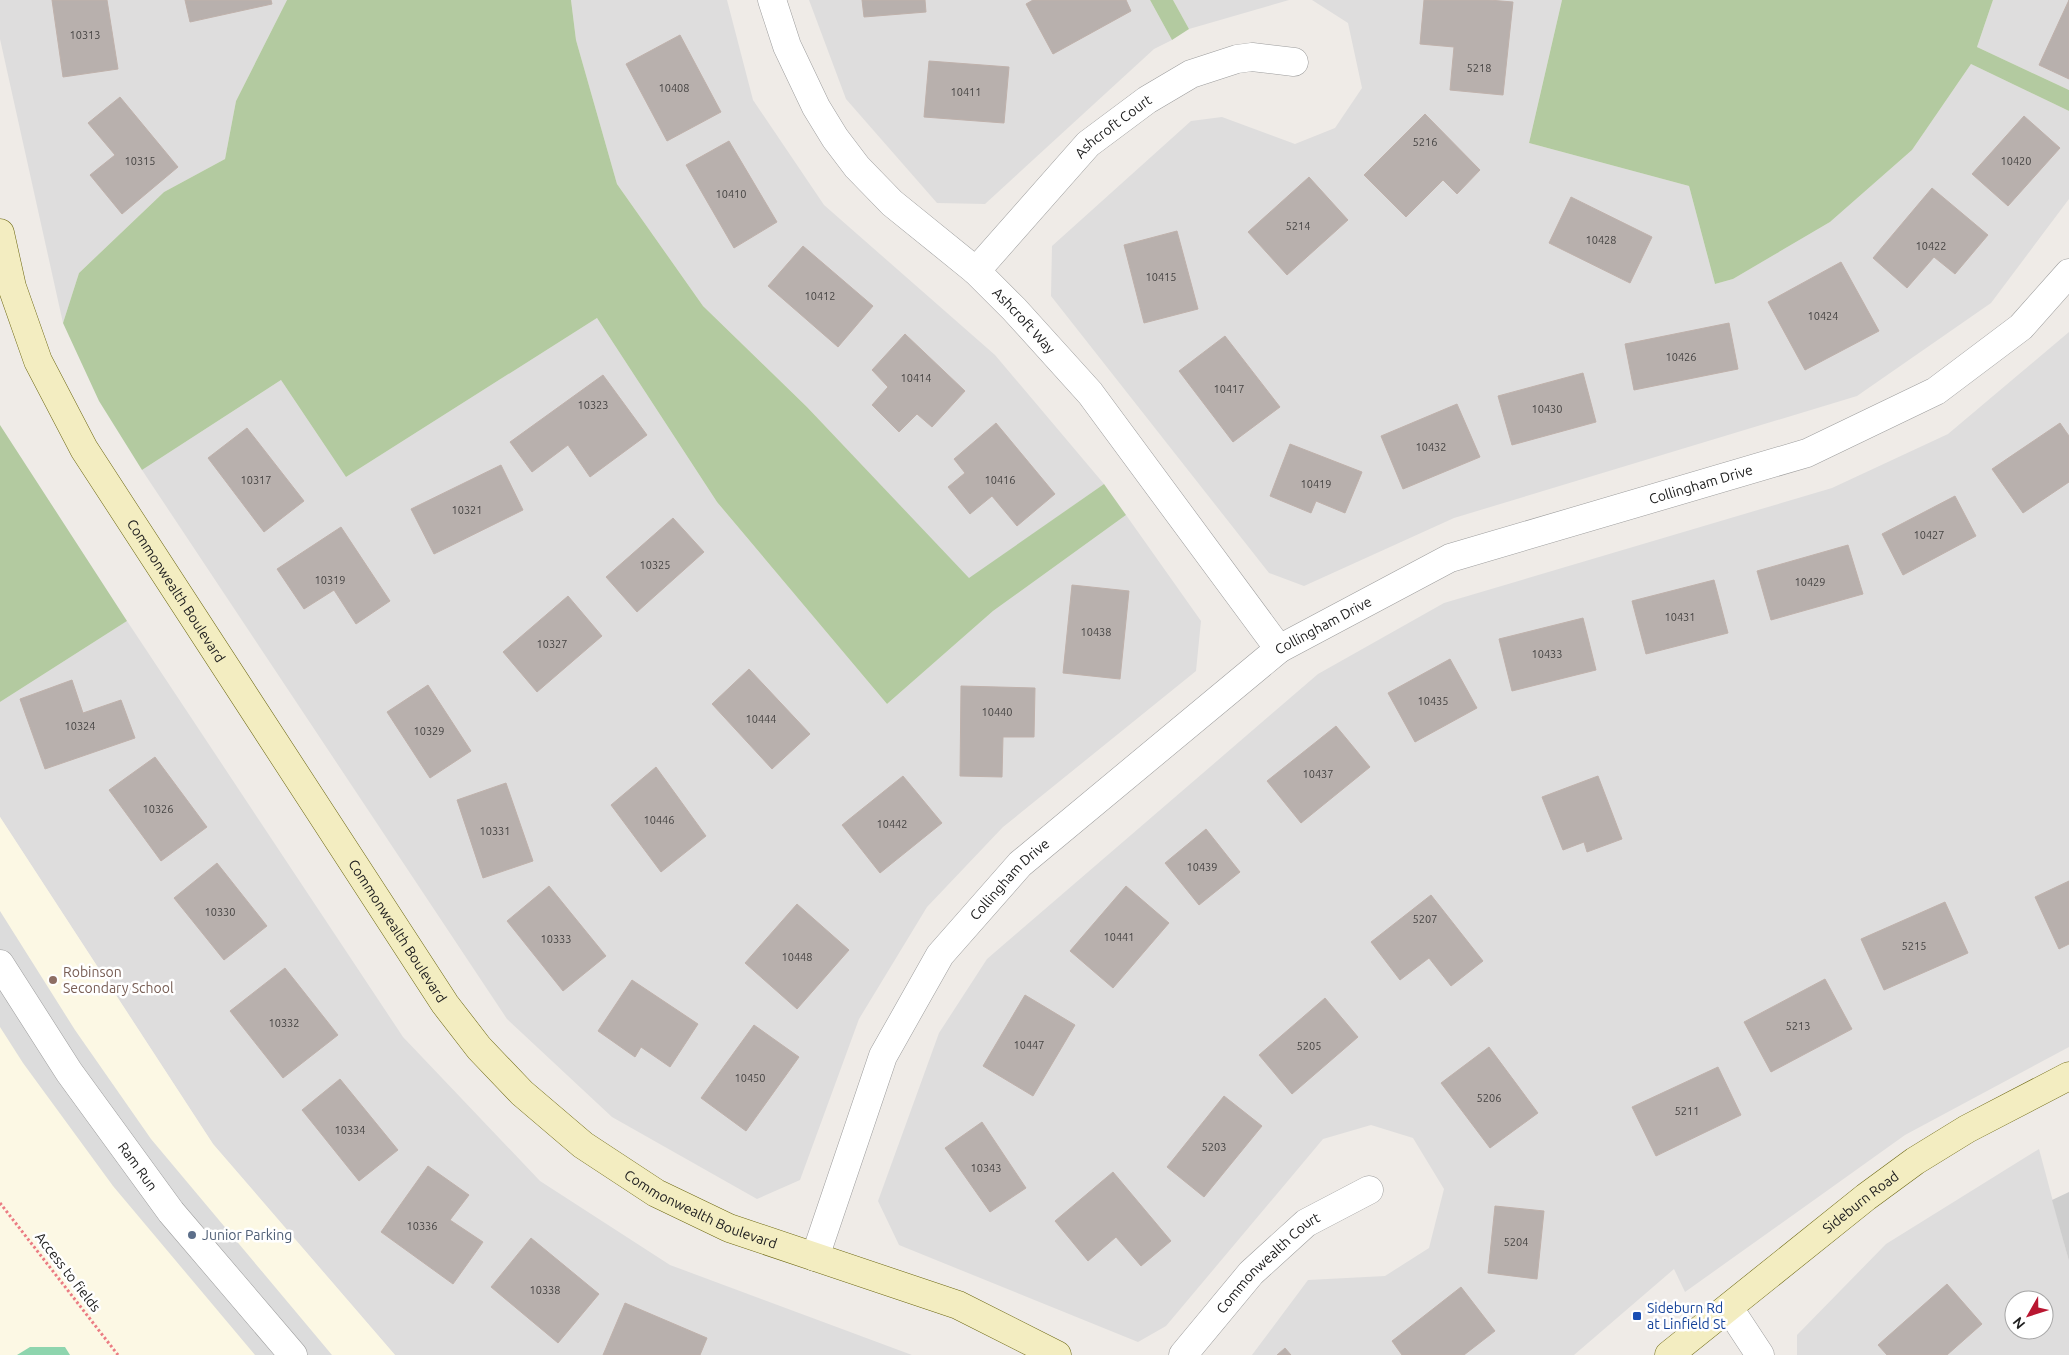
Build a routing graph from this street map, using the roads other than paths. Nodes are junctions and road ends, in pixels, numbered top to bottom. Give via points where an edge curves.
1 (772, 0) edge
2 (1294, 62) dead end
3 (0, 233) edge
4 (976, 271) junction
5 (2069, 273) edge
6 (1280, 648) junction
7 (0, 964) edge
8 (2069, 1076) edge
9 (1369, 1190) dead end
10 (815, 1257) junction
11 (1729, 1308) junction
12 (293, 1355) edge
13 (1058, 1355) edge
14 (1183, 1355) edge
15 (1669, 1355) edge
16 (1760, 1355) edge

1 - 4 street, Ashcroft Way via 787,46 816,107 835,138 857,167 892,203
2 - 4 street, Ashcroft Court via 1252,57 1237,59 1191,74 1147,100 1088,144
3 - 10 street, Commonwealth Boulevard via 12,288 38,361 84,449 445,1004 480,1048 522,1093 584,1145 656,1193 728,1228
4 - 6 street, Ashcroft Way via 1090,393
5 - 6 street, Collingham Drive via 2021,327 1936,391 1807,453 1450,558
6 - 10 street, Collingham Drive via 1020,864 940,955 883,1056
7 - 12 street, Ram Run via 69,1072 171,1212
8 - 11 street, Sideburn Road via 1967,1129 1915,1161
9 - 14 street, Commonwealth Court via 1306,1223 1251,1273
10 - 13 street, Commonwealth Boulevard via 958,1305
11 - 15 street, Sideburn Road
11 - 16 street

